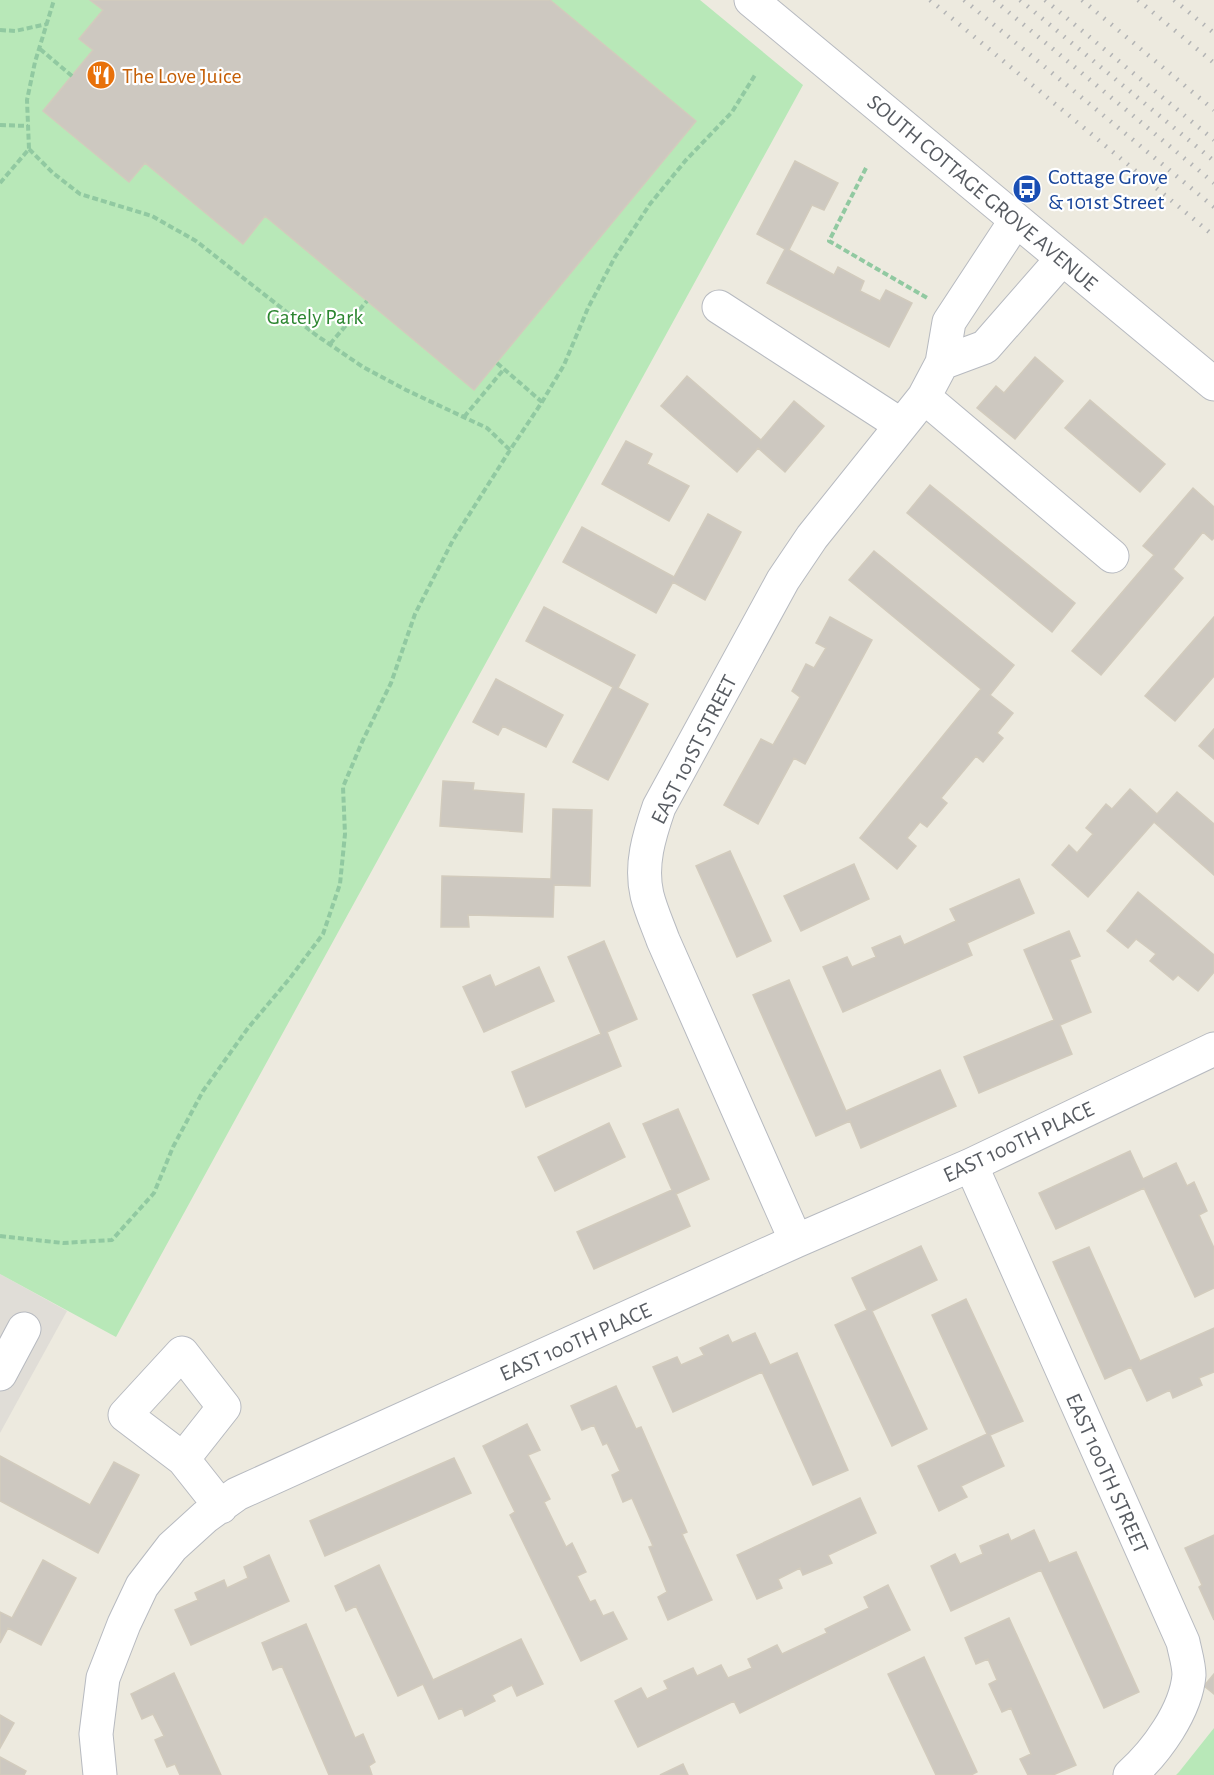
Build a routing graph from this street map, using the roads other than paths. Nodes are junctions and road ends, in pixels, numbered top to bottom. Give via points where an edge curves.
1 (751, 0) edge
2 (1016, 220) junction
3 (1062, 259) junction
4 (719, 307) dead end
5 (942, 363) junction
6 (1214, 384) edge
7 (924, 397) junction
8 (901, 425) junction
9 (1112, 556) dead end
10 (1214, 1049) edge
11 (970, 1165) junction
12 (796, 1240) junction
13 (24, 1329) dead end
14 (0, 1374) edge
15 (183, 1459) dead end
16 (220, 1507) junction
17 (100, 1775) edge
18 (1130, 1775) edge

1 - 2 street, SOUTH COTTAGE GROVE AVENUE
2 - 3 street, SOUTH COTTAGE GROVE AVENUE
2 - 5 street, EAST 101ST STREET via 949,322
3 - 5 street via 985,347
3 - 6 street, SOUTH COTTAGE GROVE AVENUE
4 - 8 street
5 - 7 street, EAST 101ST STREET
7 - 8 street, EAST 101ST STREET
7 - 9 street
8 - 12 street, EAST 101ST STREET via 783,580 659,807 649,835 644,870 647,896 663,940
10 - 11 street, EAST 100TH PLACE
11 - 12 street, EAST 100TH PLACE
11 - 18 street, EAST 100TH STREET via 1183,1642 1189,1674 1185,1693 1160,1742
12 - 16 street, EAST 100TH PLACE via 237,1494
13 - 14 street
15 - 16 street
16 - 17 street, EAST 100TH PLACE via 172,1547 142,1586 124,1624 103,1678 96,1734

